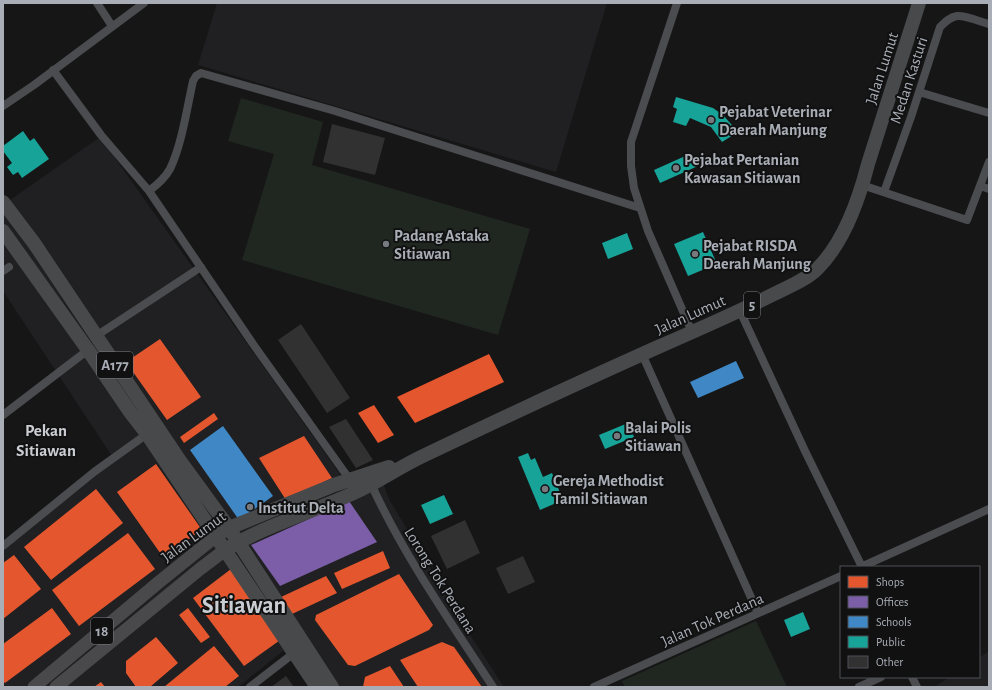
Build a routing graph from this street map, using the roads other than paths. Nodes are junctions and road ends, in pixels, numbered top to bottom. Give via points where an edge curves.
1 (97, 3) edge
2 (144, 3) edge
3 (677, 3) edge
4 (919, 3) edge
5 (989, 24) edge
6 (112, 26) junction
7 (53, 70) junction
8 (919, 92) junction
9 (3, 106) edge
10 (989, 114) edge
11 (989, 162) edge
12 (862, 185) junction
13 (980, 186) junction
14 (989, 189) edge
15 (149, 191) junction
16 (884, 192) junction
17 (3, 202) edge
18 (640, 208) junction
19 (3, 231) edge
20 (201, 267) junction
21 (740, 311) junction
22 (692, 332) junction
23 (96, 336) junction
24 (88, 350) junction
25 (642, 354) junction
26 (4, 412) edge
27 (147, 434) junction
28 (423, 456) junction
29 (350, 480) junction
30 (371, 484) junction
31 (989, 509) edge
32 (229, 528) junction
33 (215, 537) junction
34 (238, 542) junction
35 (3, 546) edge
36 (225, 550) junction
37 (861, 566) edge
38 (863, 566) edge
39 (840, 576) edge
40 (758, 613) junction
41 (294, 653) junction
42 (879, 678) edge
43 (912, 678) edge
44 (34, 687) edge
45 (56, 687) edge
46 (250, 687) edge
47 (317, 687) edge
48 (332, 687) edge
49 (494, 687) edge
50 (594, 687) edge
51 (859, 687) edge
52 (917, 687) edge

1 - 6 street
2 - 6 street
3 - 18 street via 631,142 634,188
4 - 12 highway, Jalan Lumut / 5
5 - 8 street, Medan Kasturi via 957,16 947,20 940,27
6 - 7 street
7 - 9 street
7 - 15 street via 101,135
8 - 10 street
8 - 16 street, Medan Kasturi
11 - 13 street
12 - 16 street
12 - 21 highway, Jalan Lumut / 5 via 841,236 817,270
13 - 14 street
13 - 16 street via 967,220
15 - 18 street via 170,169 179,144 193,81 201,73 342,113
15 - 20 street
17 - 23 highway, A177 via 34,243
18 - 22 street
19 - 24 highway, A177
20 - 23 street
20 - 29 street
21 - 22 highway, Jalan Lumut / 5
21 - 37 street
22 - 25 highway, Jalan Lumut / 5
23 - 32 highway, A177
24 - 26 street
24 - 27 highway, A177
25 - 28 highway, Jalan Lumut / 5
25 - 40 street
27 - 33 highway, A177
27 - 35 street via 94,472
28 - 29 highway, Jalan Lumut / 5
28 - 30 highway, Jalan Lumut / 5
29 - 32 highway, Jalan Lumut / 5
30 - 34 highway, Jalan Lumut / 5
30 - 49 street, Lorong Tok Perdana via 387,518 413,562
31 - 38 street
32 - 33 highway, Jalan Lumut / 5
32 - 34 highway
33 - 36 highway
33 - 44 main road, Jalan Lumut / 18
34 - 36 highway, Jalan Lumut / 5
34 - 48 highway
36 - 41 highway
36 - 45 main road, Jalan Lumut / 18
39 - 40 street, Jalan Tok Perdana
40 - 50 street, Jalan Tok Perdana
41 - 46 street
41 - 47 highway
42 - 51 street
43 - 52 street

